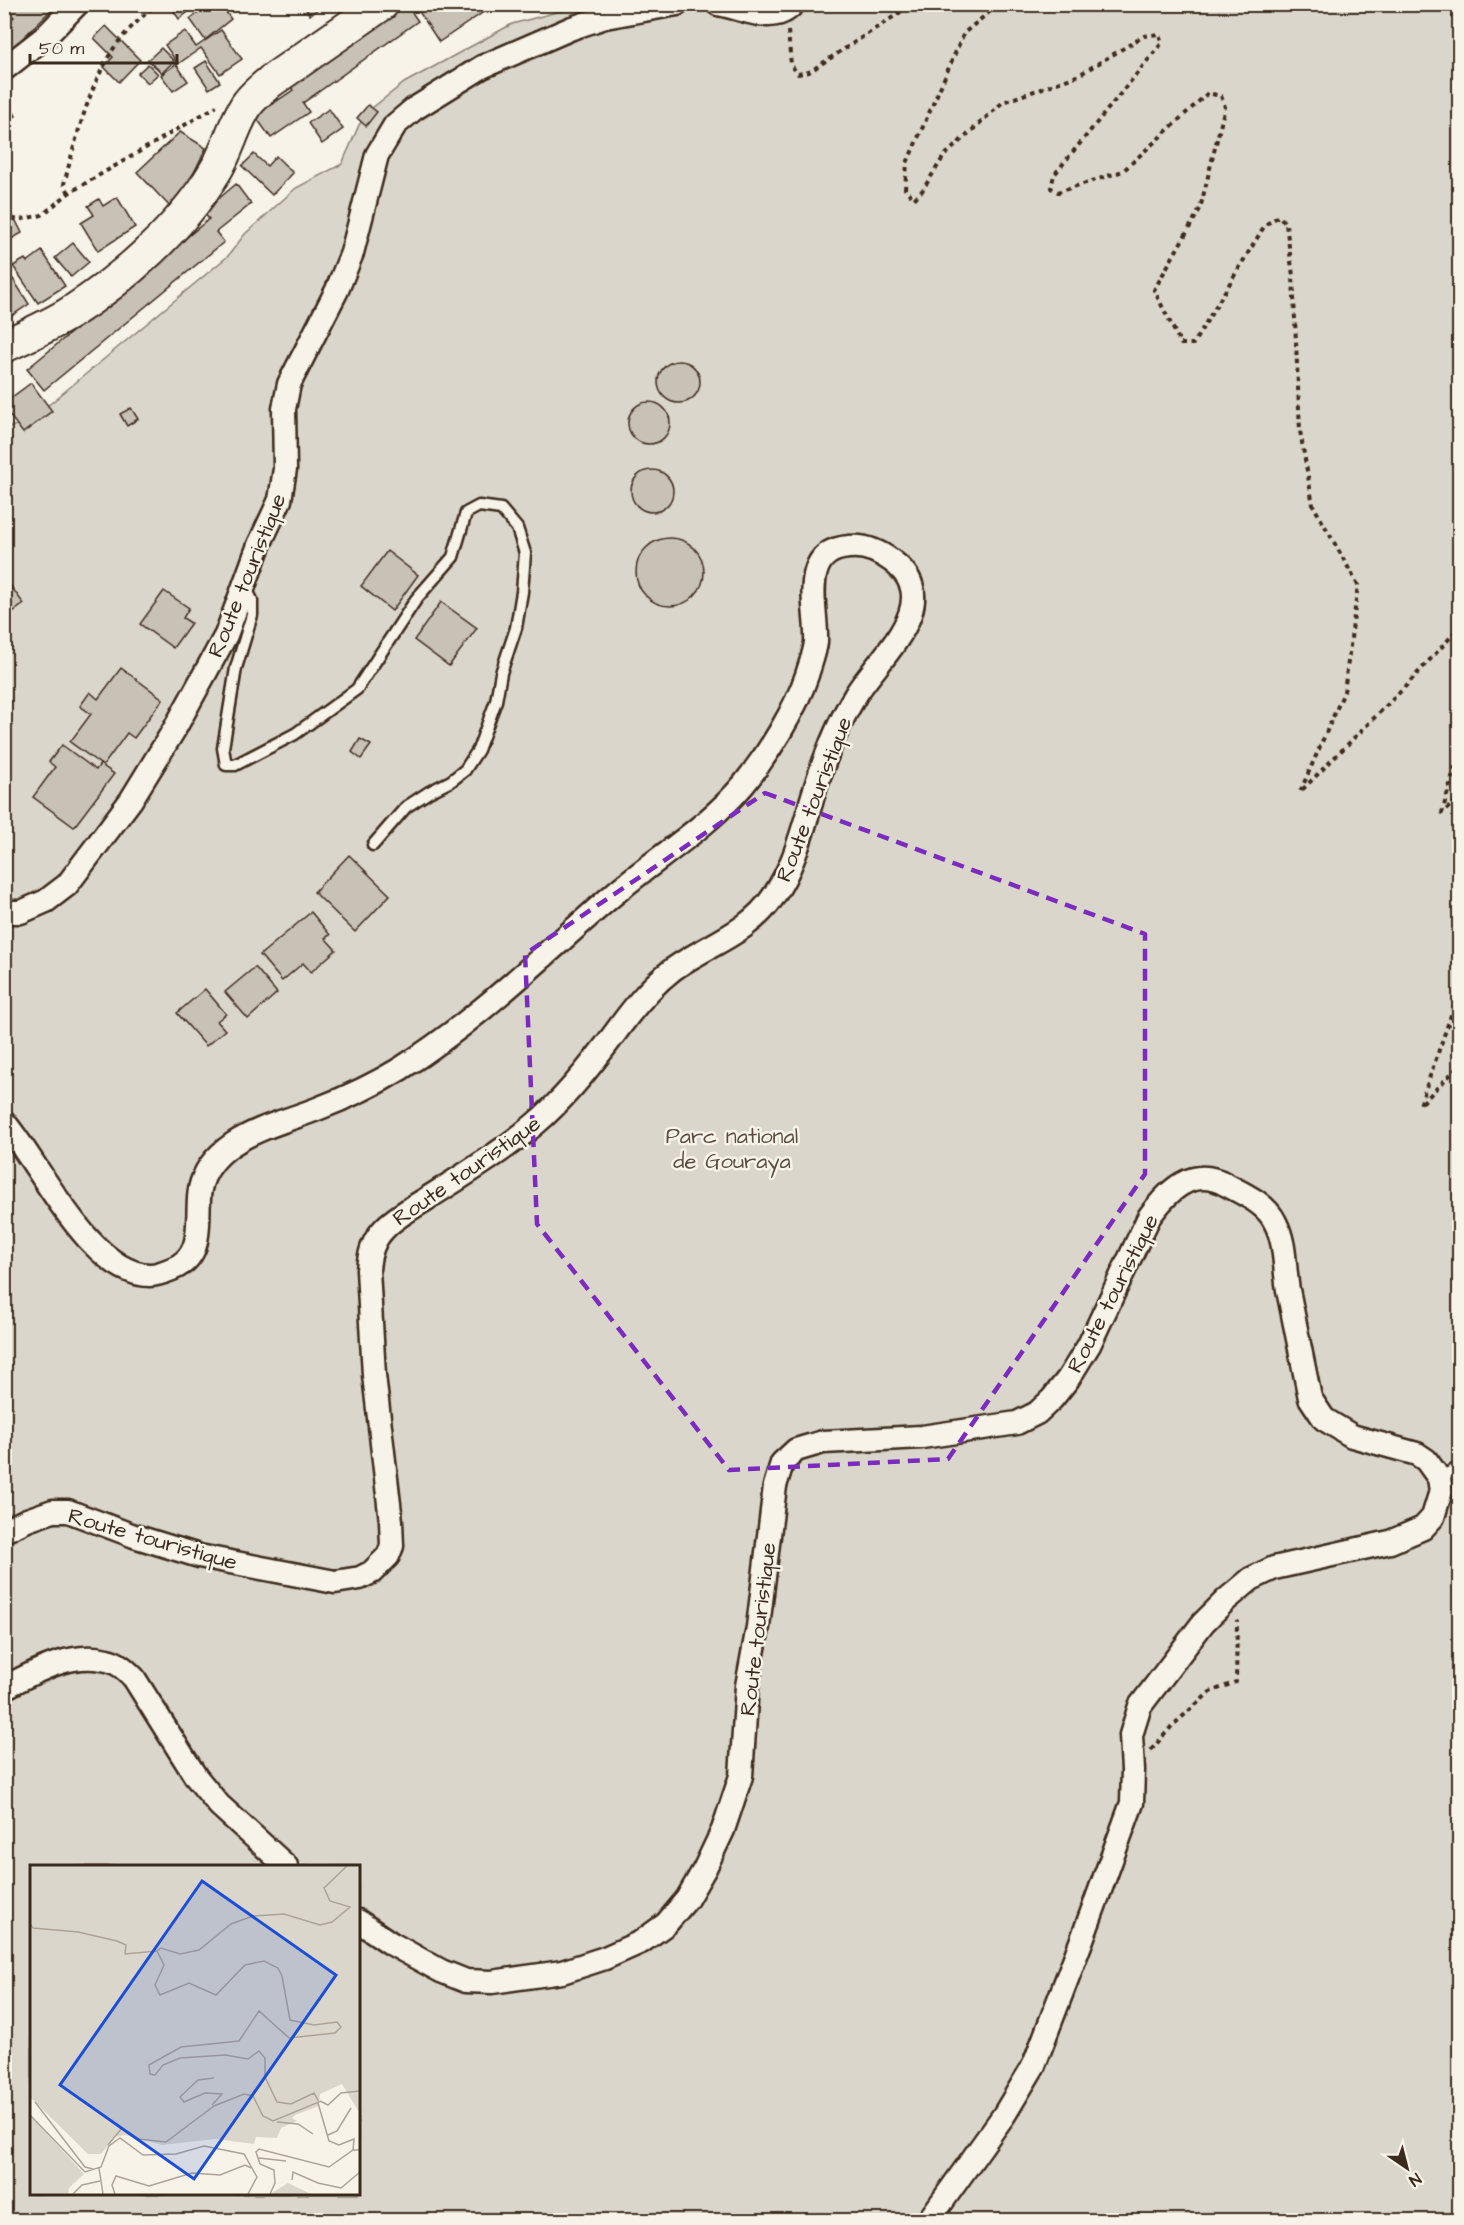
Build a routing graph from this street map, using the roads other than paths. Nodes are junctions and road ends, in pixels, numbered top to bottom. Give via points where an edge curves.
1 (76, 4) edge
2 (382, 4) edge
3 (677, 4) edge
4 (718, 4) edge
5 (790, 7) edge
6 (4, 69) edge
7 (4, 346) edge
8 (244, 585) junction
9 (373, 845) dead end
10 (4, 912) edge
11 (4, 1122) edge
12 (1460, 1467) edge
13 (1439, 1478) junction
14 (4, 1531) edge
15 (4, 1688) edge
16 (285, 1865) edge
17 (360, 1922) edge
18 (929, 2220) edge

1 - 6 street via 45,37
2 - 7 main road via 271,81 247,105 215,173 166,235 132,266 69,313
3 - 8 street, Route touristique via 605,17 572,28 482,67 395,125 377,154 352,253 337,290 289,384 280,500
4 - 5 street via 767,16
8 - 9 lane via 252,600 252,615 236,668 223,748 226,765 235,765 295,734 357,690 417,598 453,557 466,513 479,506 501,509 517,528 525,553 516,628 478,750 465,770 406,807
8 - 10 street, Route touristique via 226,635 131,800 67,885 46,902 21,912
11 - 14 street, Route touristique via 24,1144 70,1218 100,1252 146,1275 179,1267 194,1251 200,1190 219,1154 257,1130 330,1104 401,1068 483,1008 616,892 719,812 748,778 795,705 808,674 816,641 812,590 825,558 841,547 861,547 887,557 910,580 912,609 908,623 843,716 790,868 771,900 756,918 732,936 676,967 655,984 541,1119 397,1218 374,1242 368,1270 374,1375 392,1546 381,1565 360,1578 335,1582 199,1556 68,1511 53,1511
12 - 13 lane
13 - 17 street, Route touristique via 1417,1454 1352,1436 1316,1410 1310,1398 1275,1221 1263,1206 1236,1190 1220,1182 1195,1178 1161,1200 1149,1217 1089,1345 1068,1379 1037,1413 1017,1423 922,1437 823,1442 796,1450 782,1463 775,1486 747,1686 741,1776 705,1868 666,1924 605,1958 562,1972 492,1982 466,1981 441,1971
13 - 18 street via 1441,1491 1433,1517 1423,1527 1390,1542 1274,1568 1251,1580 1203,1623 1140,1706 1131,1735 1132,1803 1034,2065 1004,2115
15 - 16 street via 43,1668 68,1661 90,1658 121,1666 134,1678 196,1777 219,1805

